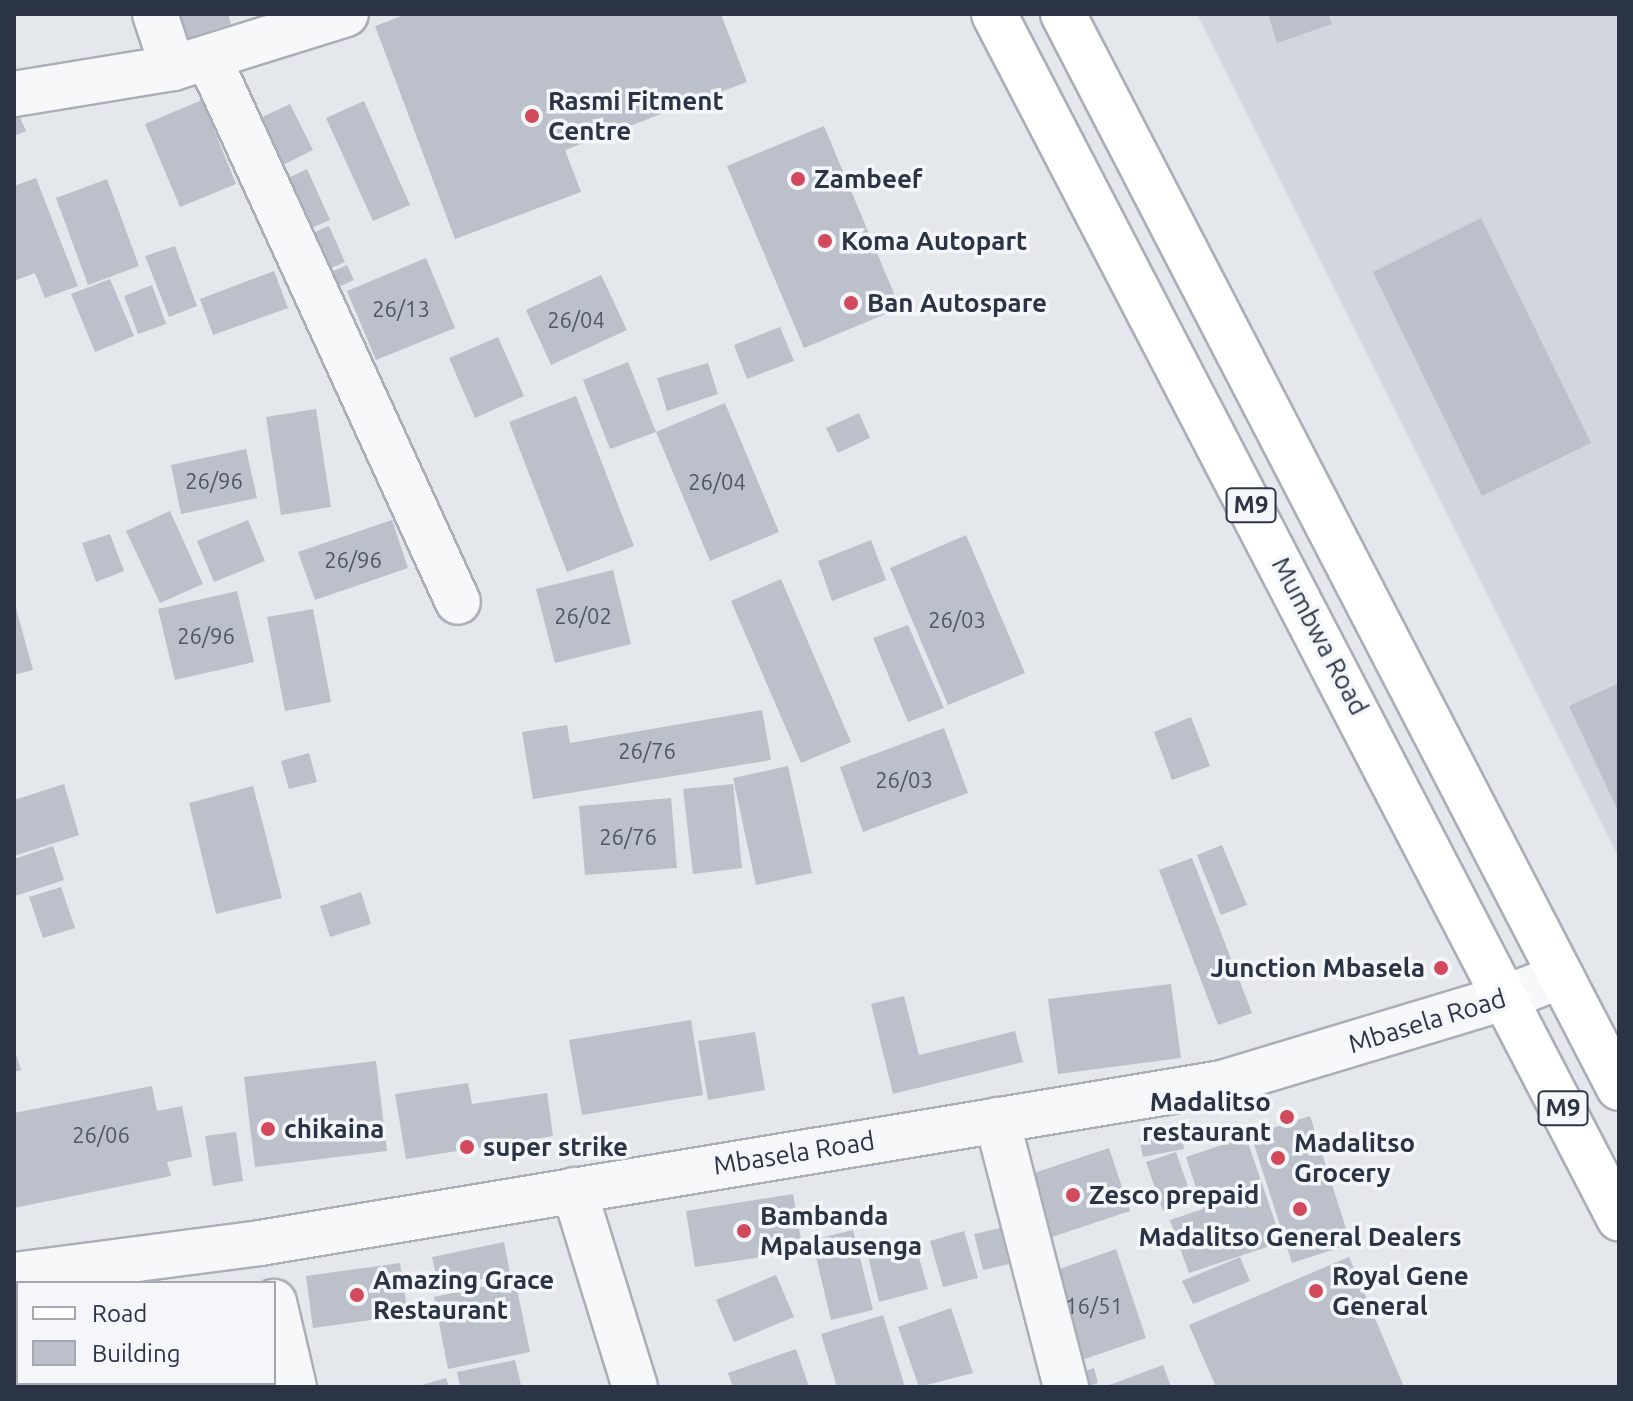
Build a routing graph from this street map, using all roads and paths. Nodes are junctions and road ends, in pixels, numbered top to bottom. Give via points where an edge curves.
1 (155, 14) edge
2 (346, 14) edge
3 (994, 14) edge
4 (1063, 14) edge
5 (191, 64) junction
6 (14, 94) edge
7 (458, 602) dead end
8 (1561, 976) junction
9 (1507, 997) junction
10 (1619, 1088) edge
11 (997, 1120) junction
12 (574, 1190) junction
13 (1619, 1218) edge
14 (265, 1263) edge
15 (14, 1275) edge
16 (276, 1310) edge
17 (294, 1387) edge
18 (635, 1387) edge
19 (1066, 1387) edge

1 - 5 street
2 - 5 street
3 - 9 main road, Mumbwa Road / M9
4 - 8 main road, M9
5 - 6 street
5 - 7 street
8 - 9 street, Mbasela Road
8 - 10 main road, M9
9 - 11 street, Mbasela Road via 1222,1083
9 - 13 main road, Mumbwa Road / M9
11 - 12 street, Mbasela Road
11 - 19 street
12 - 14 street, Mbasela Road
12 - 18 street
14 - 15 street, Mbasela Road
16 - 17 street

